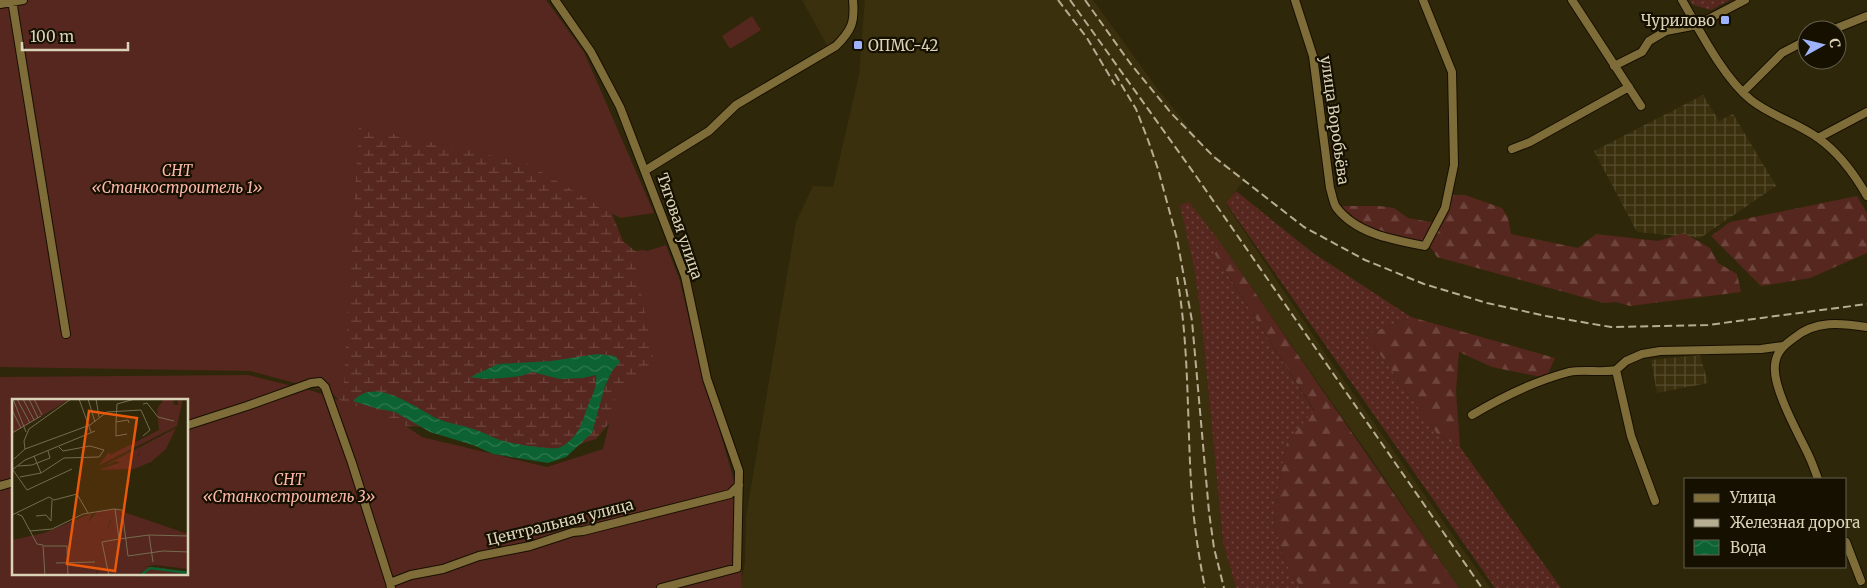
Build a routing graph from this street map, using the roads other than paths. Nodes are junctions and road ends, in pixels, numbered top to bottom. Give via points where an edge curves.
1 (23, 0) edge
2 (555, 0) edge
3 (853, 0) edge
4 (1295, 0) edge
5 (1423, 0) edge
6 (1572, 0) edge
7 (1682, 0) edge
8 (1745, 0) edge
9 (12, 1) edge
10 (0, 4) edge
11 (1867, 16) edge
12 (1847, 24) edge
13 (1697, 25) junction
14 (1797, 45) edge
15 (1614, 66) junction
16 (1629, 87) junction
17 (1743, 92) junction
18 (1641, 106) dead end
19 (1867, 112) edge
20 (1818, 138) junction
21 (1512, 149) dead end
22 (646, 170) junction
23 (1867, 196) edge
24 (1867, 327) edge
25 (66, 334) dead end
26 (1783, 346) junction
27 (1616, 370) junction
28 (1472, 415) dead end
29 (189, 425) edge
30 (1818, 478) edge
31 (739, 485) junction
32 (1655, 501) dead end
33 (1847, 545) edge
34 (1861, 582) dead end
35 (390, 586) edge
36 (661, 588) edge

1 - 9 street
2 - 22 street, Тяговая улица via 595,60 620,107
3 - 22 street via 851,28 836,46 736,105 708,131
4 - 5 street, улица Воробьёва via 1313,56 1335,206 1353,223 1389,239 1425,246 1445,208 1454,165 1452,72
6 - 15 street
7 - 13 street
8 - 13 street
9 - 10 street
9 - 25 street
11 - 12 street
13 - 15 street via 1666,31 1650,41 1642,52
13 - 17 street via 1722,66
14 - 17 street via 1782,53
15 - 16 street
16 - 18 street
16 - 21 street
17 - 20 street via 1752,101
19 - 20 street
20 - 23 street via 1836,155
22 - 31 street, Тяговая улица via 685,276 706,379 739,471
24 - 26 street via 1825,324 1803,330
26 - 27 street via 1660,351 1642,354
26 - 30 street via 1775,364 1776,382
27 - 28 street via 1571,372 1522,389
27 - 32 street via 1630,436
29 - 35 street via 320,382 325,387 352,463
31 - 35 street, Центральная улица via 730,494 530,546 479,556 444,569 411,575
31 - 36 street, Тяговая улица via 737,568
33 - 34 street

